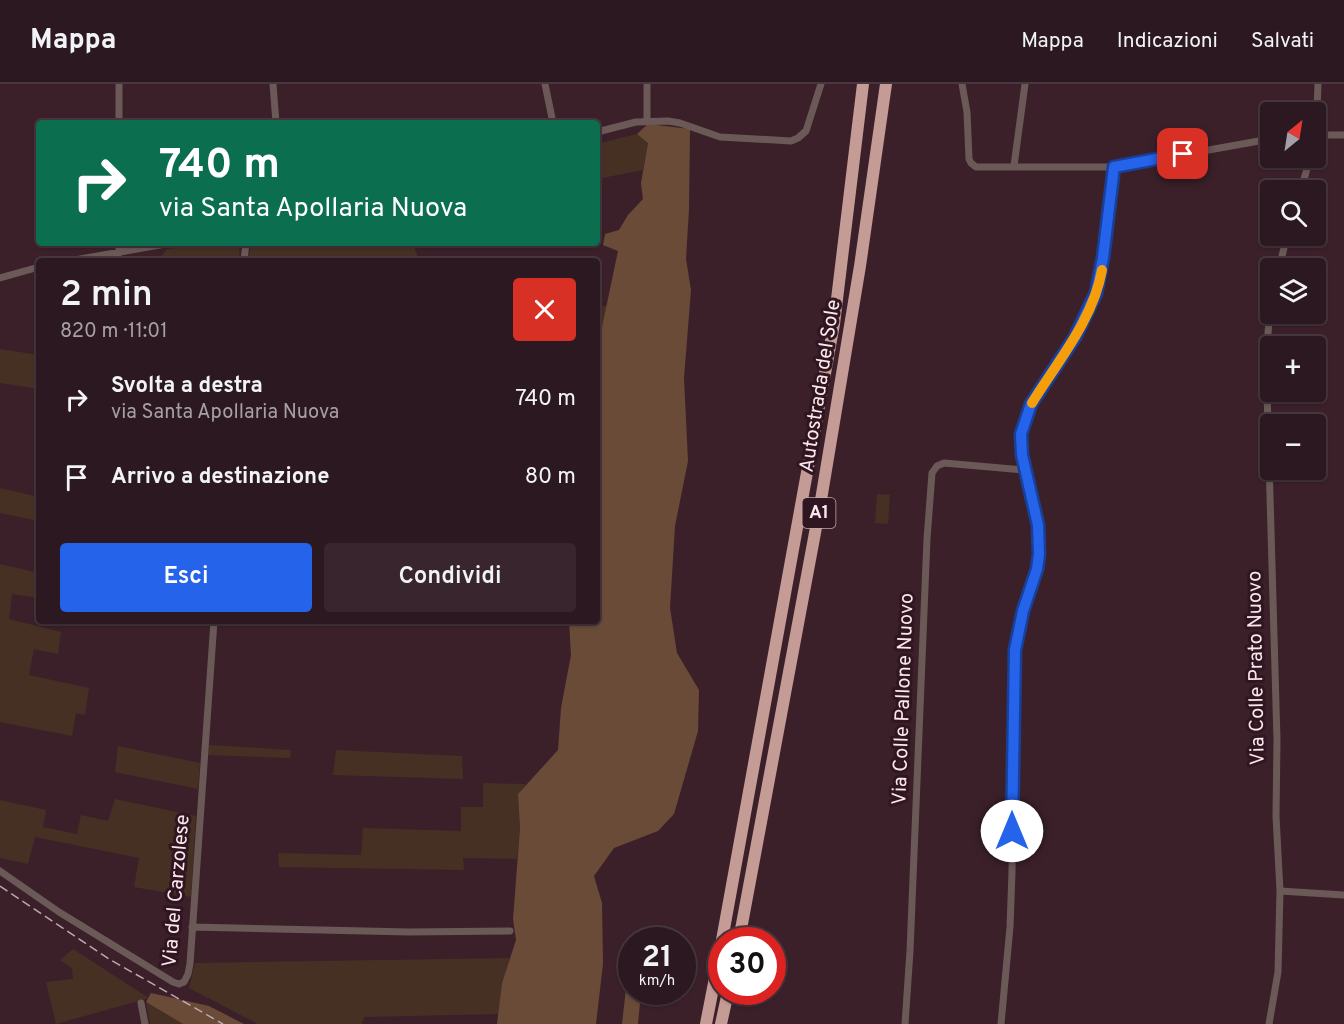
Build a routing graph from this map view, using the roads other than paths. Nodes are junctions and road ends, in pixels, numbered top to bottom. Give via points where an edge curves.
1 (119, 84) edge
2 (273, 84) edge
3 (545, 84) edge
4 (647, 84) edge
5 (820, 84) edge
6 (863, 84) edge
7 (886, 84) edge
8 (962, 84) edge
9 (1025, 84) edge
10 (1318, 84) edge
11 (1317, 102) edge
12 (119, 120) edge
13 (276, 120) edge
14 (552, 120) edge
15 (647, 120) junction
16 (600, 131) edge
17 (1326, 135) edge
18 (1344, 135) edge
19 (1260, 141) edge
20 (1014, 166) junction
21 (1114, 167) junction
22 (119, 246) edge
23 (155, 246) edge
24 (118, 253) junction
25 (87, 258) edge
26 (36, 268) edge
27 (0, 278) edge
28 (1269, 324) edge
29 (1025, 470) junction
30 (214, 624) edge
31 (0, 871) edge
32 (1280, 891) junction
33 (1344, 895) edge
34 (192, 927) junction
35 (725, 927) edge
36 (741, 927) edge
37 (510, 931) dead end
38 (141, 1003) dead end
39 (710, 1005) edge
40 (725, 1005) edge
41 (146, 1024) edge
42 (706, 1024) edge
43 (721, 1024) edge
44 (905, 1024) edge
45 (1001, 1024) edge
46 (1269, 1024) edge

1 - 12 street
2 - 13 street
3 - 14 street
4 - 15 street
5 - 15 street via 806,131 783,142 720,137 680,123
6 - 35 highway, Autostrada del Sole / A1 via 834,324
7 - 36 highway, Autostrada del Sole / A1 via 820,506
8 - 20 street via 970,162 978,167
9 - 20 street
10 - 11 street
15 - 16 street
17 - 18 street
19 - 21 street
20 - 21 street
21 - 29 street via 1100,278 1075,337 1022,427
22 - 24 street
23 - 24 street
24 - 25 street
26 - 27 street
28 - 32 street, Via Colle Prato Nuovo via 1266,356
29 - 44 street, Via Colle Pallone Nuovo via 945,463 932,472
29 - 45 street via 1035,507 1039,554 1015,650 1010,927
30 - 34 street, Via del Carzolese
31 - 34 street, Via del Carzolese via 50,907 177,983 184,982 188,974
32 - 33 street
32 - 46 street, Via Colle Prato Nuovo via 1278,972
34 - 37 street
38 - 41 street
39 - 42 highway, Autostrada del Sole / A1
40 - 43 highway

